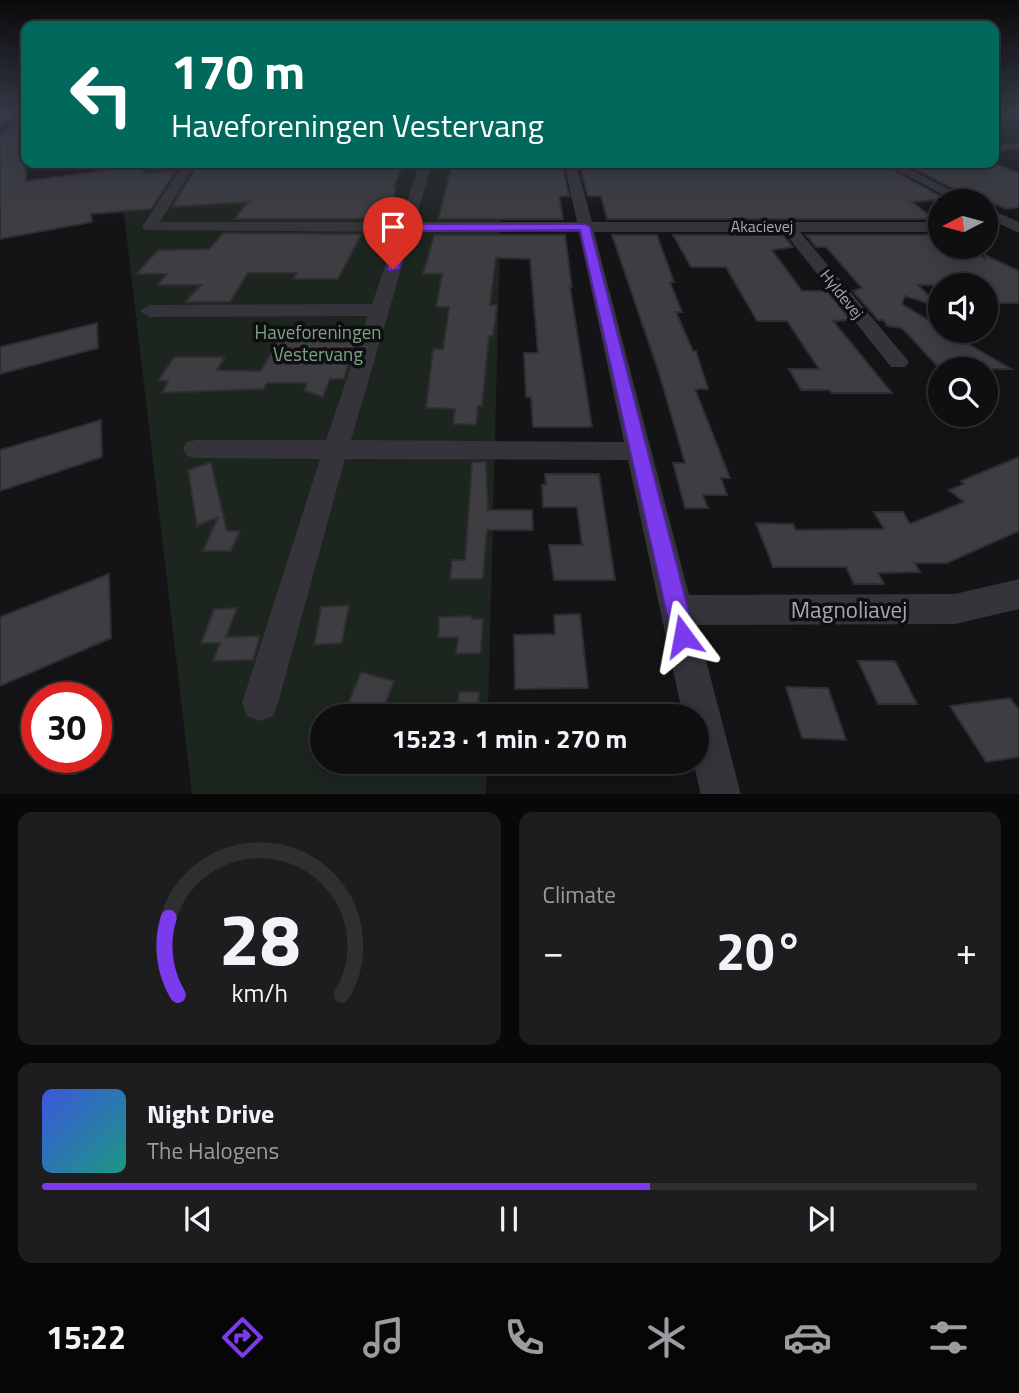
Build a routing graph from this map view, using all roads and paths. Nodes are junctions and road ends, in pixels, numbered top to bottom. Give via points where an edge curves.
1 (187, 168) edge
2 (424, 168) edge
3 (571, 168) edge
4 (899, 168) edge
5 (941, 189) edge
6 (998, 217) edge
7 (787, 226) junction
8 (1017, 226) edge
9 (585, 227) junction
10 (928, 227) edge
11 (998, 227) edge
12 (406, 228) junction
13 (379, 310) junction
14 (149, 311) dead end
15 (898, 362) dead end
16 (196, 449) dead end
17 (640, 450) junction
18 (335, 451) junction
19 (1019, 594) edge
20 (677, 610) junction
21 (260, 703) dead end
22 (721, 794) edge

1 - 12 street via 150,227
2 - 12 street
3 - 9 street
4 - 5 street
6 - 8 street
7 - 9 street, Akacievej
7 - 10 street, Akacievej
7 - 15 street, Hyldevej
8 - 11 street
9 - 12 street
9 - 17 street
12 - 13 street
13 - 14 street
13 - 18 street
16 - 18 street
17 - 18 street
17 - 20 street
18 - 21 street
19 - 20 street, Magnoliavej via 955,609
20 - 22 street

